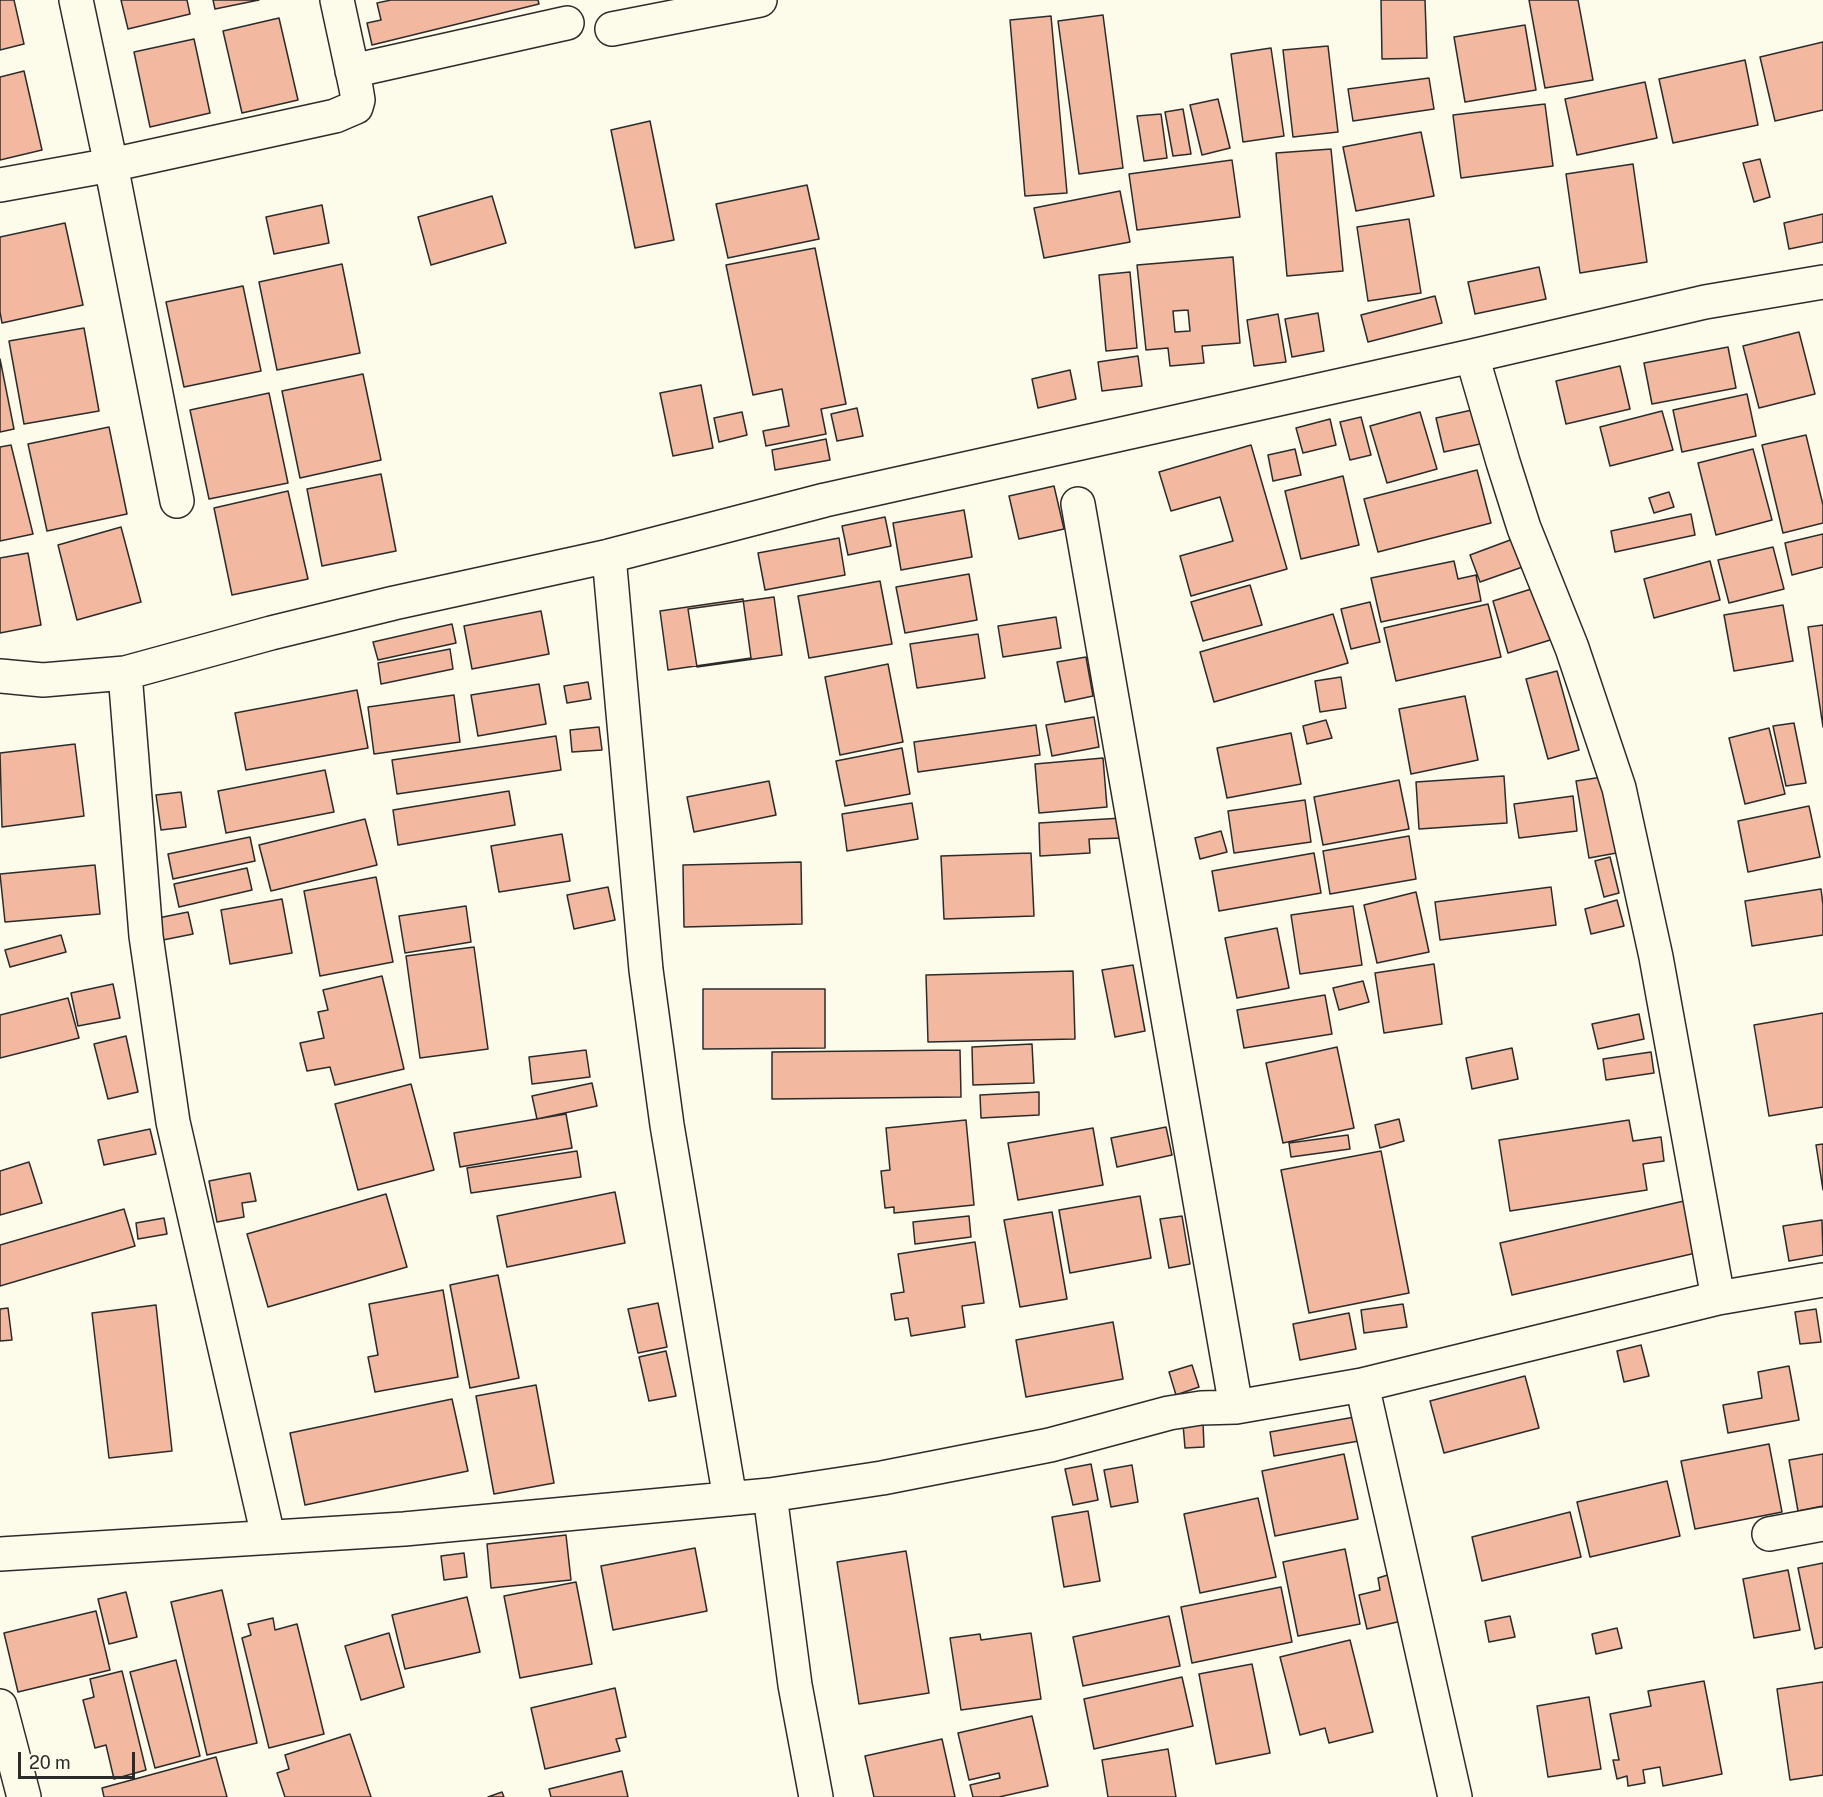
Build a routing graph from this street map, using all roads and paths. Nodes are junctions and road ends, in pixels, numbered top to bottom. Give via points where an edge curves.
1 (76, 0) edge
2 (337, 0) edge
3 (760, 0) edge
4 (567, 23) dead end
5 (612, 29) dead end
6 (352, 71) junction
7 (111, 165) junction
8 (0, 185) edge
9 (1823, 282) edge
10 (1472, 356) junction
11 (177, 501) dead end
12 (1078, 504) dead end
13 (609, 556) junction
14 (125, 673) junction
15 (0, 676) edge
16 (1823, 1280) edge
17 (1719, 1298) junction
18 (1362, 1385) junction
19 (1236, 1407) junction
20 (770, 1495) junction
21 (730, 1499) junction
22 (1823, 1524) edge
23 (1769, 1534) dead end
24 (268, 1536) junction
25 (0, 1554) edge
26 (0, 1706) edge
27 (24, 1797) edge
28 (816, 1797) edge
29 (1455, 1797) edge

1 - 7 street
2 - 6 street
3 - 5 street
4 - 6 street
6 - 7 street via 358,100 356,107 346,111
7 - 8 street
7 - 11 street
9 - 10 street via 1705,302
10 - 13 street via 825,500
10 - 17 street via 1524,528 1572,648 1619,788 1656,957
12 - 19 street
13 - 14 street via 394,603
13 - 21 street via 646,970 667,1125
14 - 15 street via 44,680
14 - 24 street via 146,936 171,1111
16 - 17 street
17 - 18 street
18 - 19 street
18 - 29 street
19 - 20 street via 1169,1413 1050,1444 882,1478
20 - 21 street
20 - 28 street via 795,1685
21 - 24 street via 404,1529
22 - 23 street
24 - 25 street
26 - 27 street

